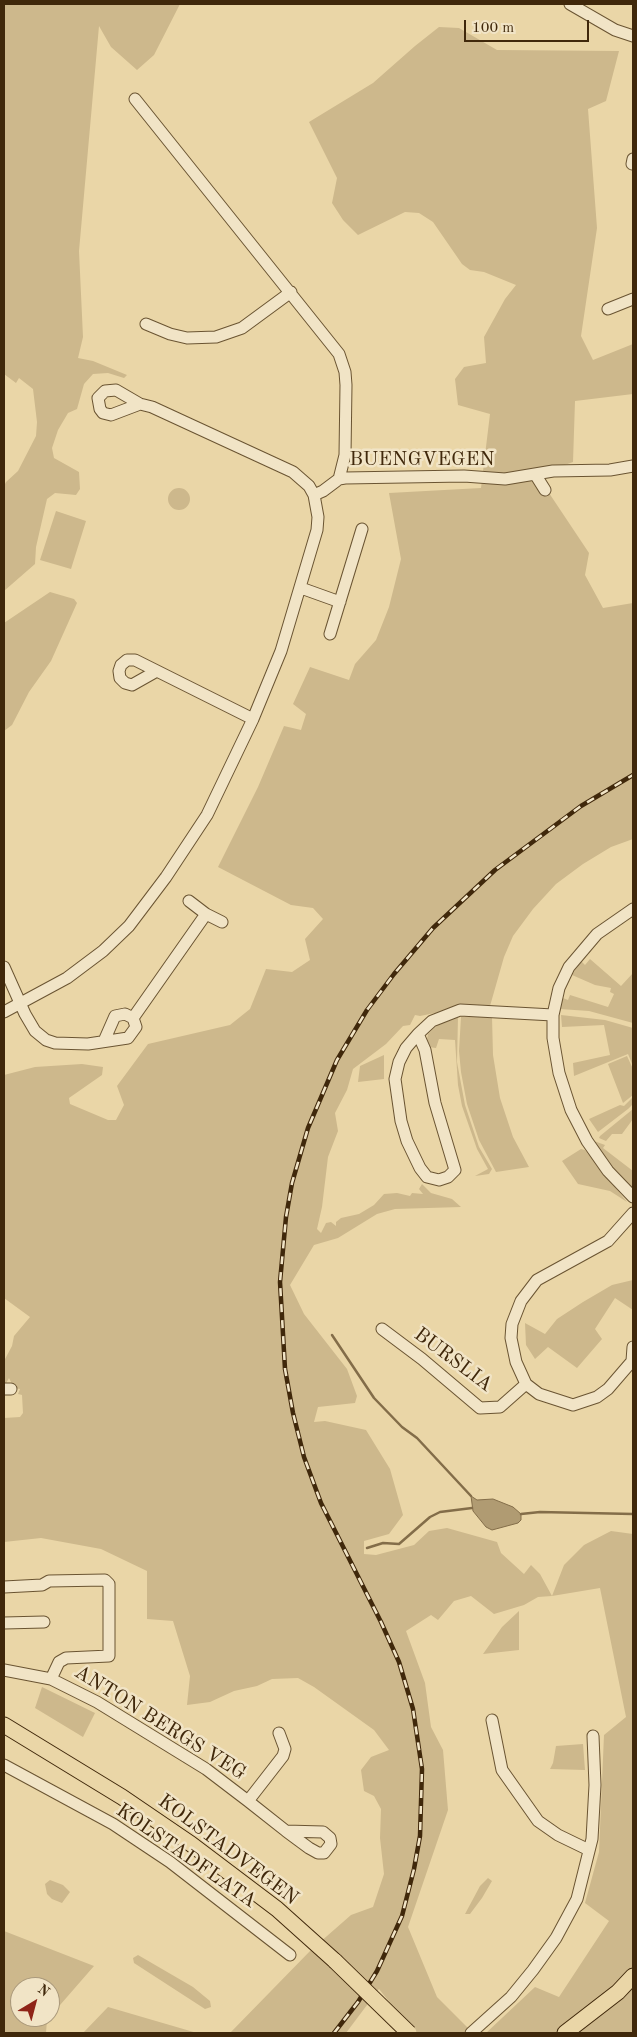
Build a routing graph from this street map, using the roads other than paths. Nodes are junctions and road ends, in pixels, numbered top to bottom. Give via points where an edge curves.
1 (570, 4) edge
2 (633, 36) edge
3 (135, 98) dead end
4 (291, 292) junction
5 (633, 299) edge
6 (608, 309) dead end
7 (146, 324) dead end
8 (140, 404) dead end
9 (633, 466) edge
10 (535, 474) junction
11 (339, 479) junction
12 (545, 490) dead end
13 (314, 495) junction
14 (362, 529) dead end
15 (301, 588) junction
16 (340, 602) junction
17 (330, 634) dead end
18 (155, 672) dead end
19 (253, 719) junction
20 (189, 901) dead end
21 (633, 909) edge
22 (206, 914) junction
23 (222, 922) dead end
24 (4, 967) edge
25 (21, 1004) junction
26 (4, 1012) edge
27 (553, 1015) junction
28 (133, 1018) junction
29 (418, 1034) junction
30 (104, 1041) junction
31 (633, 1197) edge
32 (633, 1214) edge
33 (382, 1329) dead end
34 (633, 1347) edge
35 (633, 1360) edge
36 (526, 1384) junction
37 (4, 1587) edge
38 (44, 1622) dead end
39 (4, 1623) edge
40 (4, 1670) edge
41 (51, 1679) junction
42 (492, 1720) dead end
43 (4, 1725) edge
44 (279, 1733) dead end
45 (593, 1736) dead end
46 (4, 1765) edge
47 (248, 1801) junction
48 (286, 1831) dead end
49 (589, 1850) junction
50 (290, 1955) dead end
51 (633, 1976) edge
52 (408, 2033) edge
53 (471, 2033) edge
54 (565, 2033) edge

1 - 2 street via 615,30
3 - 4 street
4 - 7 street via 242,328 216,337 187,338
4 - 11 street via 339,354 345,372 345,455
5 - 6 street
8 - 13 street via 281,465 303,479
9 - 10 street, BUENGVEGEN
10 - 11 street, BUENGVEGEN via 504,479 464,476
10 - 12 street
11 - 13 street, BUENGVEGEN
13 - 15 street via 317,530
14 - 16 street
15 - 16 street
15 - 19 street via 281,651
16 - 17 street
18 - 19 street
19 - 25 street via 207,815 134,919 103,951 67,978
20 - 22 street
21 - 27 street via 597,934 581,951 559,988
22 - 23 street
22 - 28 street
24 - 25 street
25 - 26 street
25 - 30 street via 35,1031 46,1040 88,1044
27 - 29 street via 460,1010 432,1021
27 - 31 street via 558,1065 571,1110 608,1171
28 - 30 street via 125,1014 116,1016
28 - 30 street via 136,1026 128,1038
29 - 29 street via 399,1062 397,1100 407,1141 416,1161 427,1177 439,1180 455,1170 435,1103 425,1050
32 - 36 street via 608,1241 551,1271 537,1280 525,1294 512,1324 511,1338 516,1362
33 - 36 street, BURSLIA via 480,1408 500,1407
34 - 35 street
35 - 36 street via 608,1389 578,1404 555,1401
37 - 41 street, ANTON BERGS VEG via 42,1585 49,1581 105,1580 108,1584 109,1656 66,1658 59,1662
38 - 39 street
40 - 41 street, ANTON BERGS VEG
41 - 47 street, ANTON BERGS VEG via 97,1702 206,1769
42 - 49 street via 502,1770 538,1821
43 - 52 main road, KOLSTADVEGEN, bridge via 122,1797 277,1909
44 - 47 street, ANTON BERGS VEG via 285,1749 283,1756
45 - 49 street via 595,1785
46 - 50 street, KOLSTADFLATA via 119,1828 170,1862
47 - 48 street, ANTON BERGS VEG
49 - 53 street via 577,1899 556,1938 511,1997
51 - 54 main road via 618,1992

